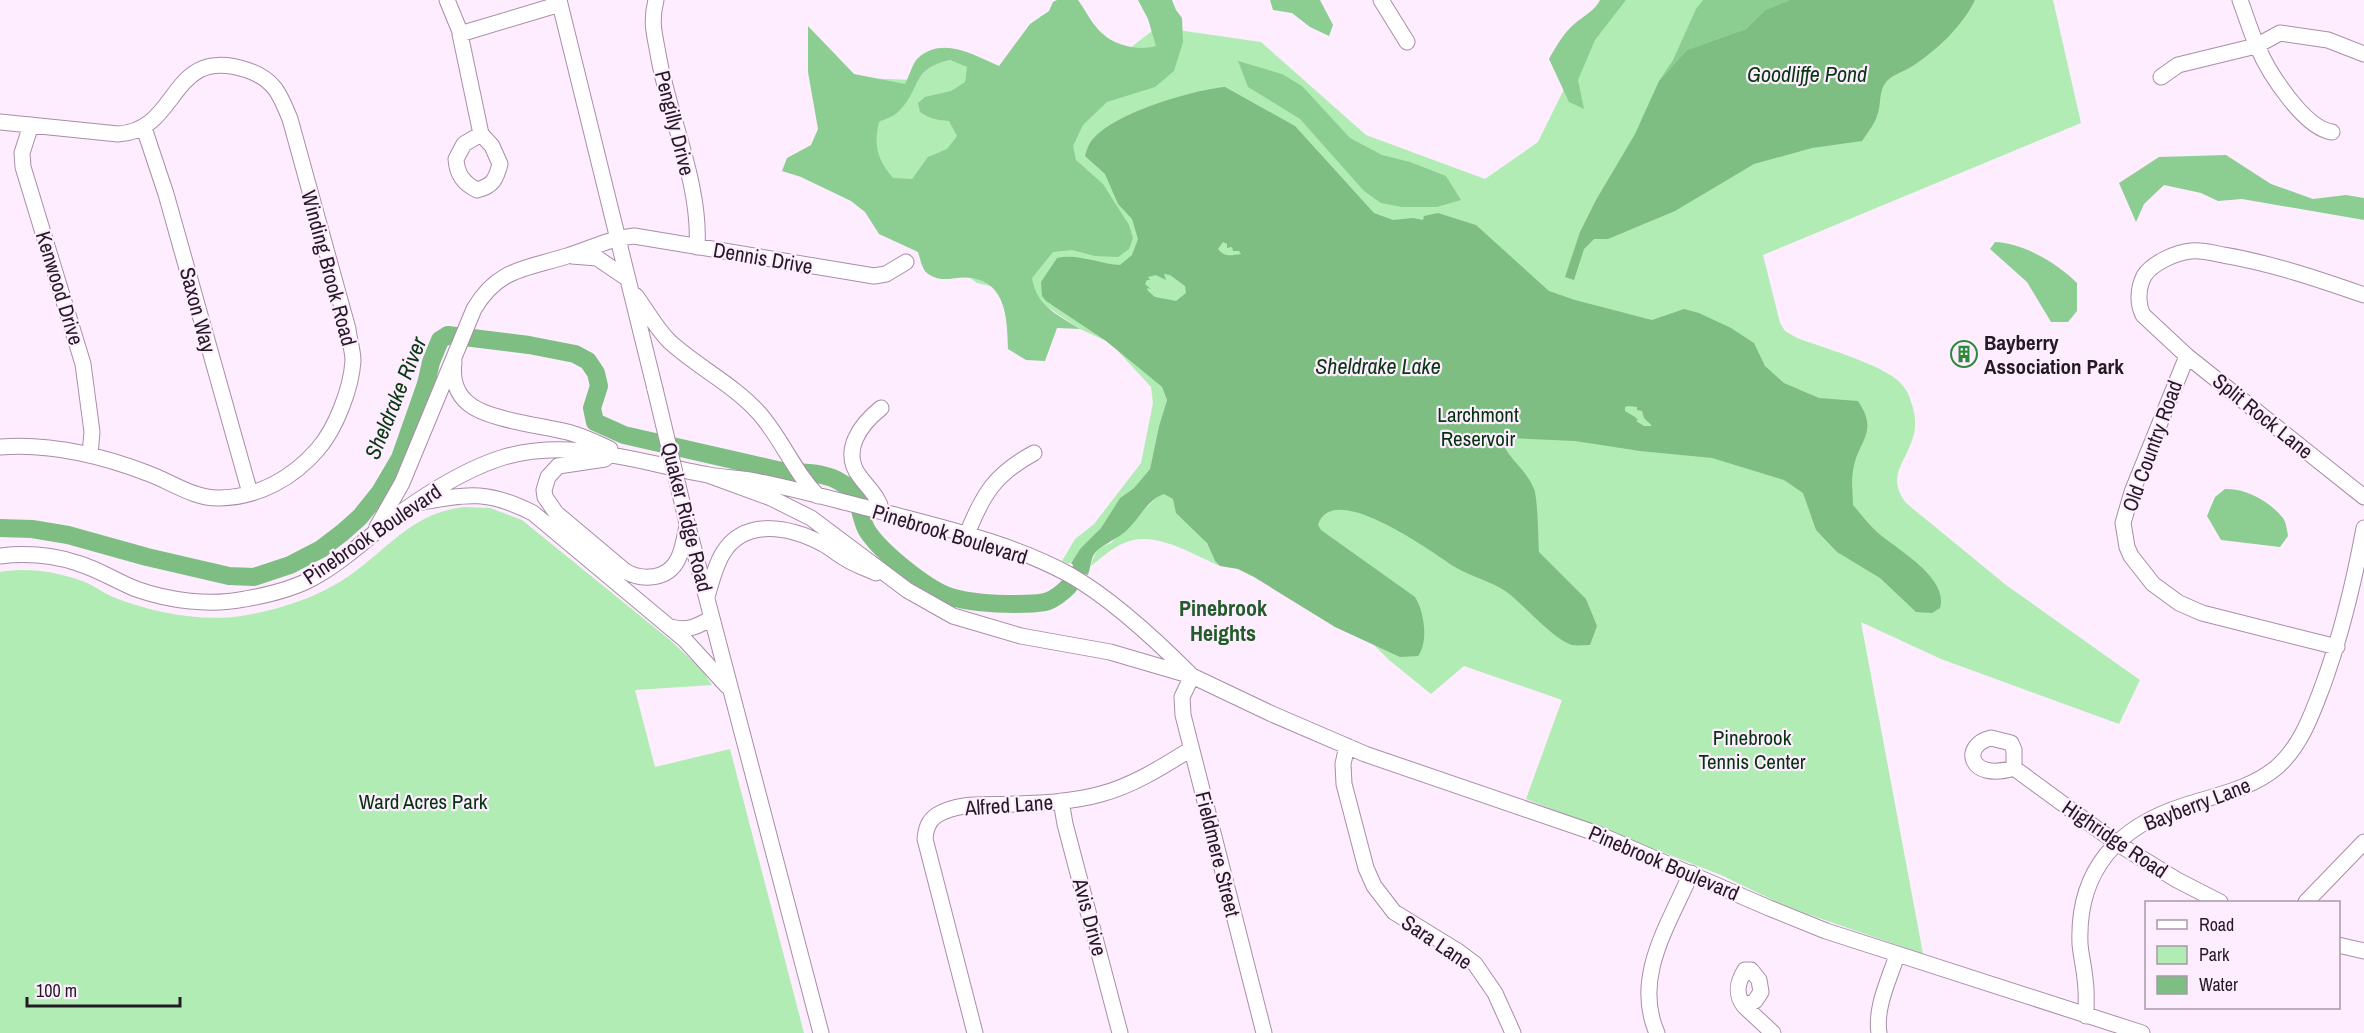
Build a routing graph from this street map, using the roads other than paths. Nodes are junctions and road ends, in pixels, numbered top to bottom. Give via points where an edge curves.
1 (447, 0) edge
2 (656, 0) edge
3 (1381, 0) edge
4 (2240, 0) edge
5 (560, 2) edge
6 (461, 34) junction
7 (1407, 42) dead end
8 (2256, 46) junction
9 (2364, 54) edge
10 (2161, 77) dead end
11 (0, 122) edge
12 (32, 125) junction
13 (144, 128) junction
14 (2332, 132) dead end
15 (481, 134) dead end
16 (618, 238) junction
17 (697, 247) junction
18 (569, 256) junction
19 (906, 262) dead end
20 (629, 284) junction
21 (2364, 295) edge
22 (455, 353) junction
23 (2187, 356) junction
24 (881, 408) dead end
25 (0, 447) edge
26 (1034, 453) dead end
27 (90, 454) junction
28 (626, 457) junction
29 (708, 475) junction
30 (250, 493) junction
31 (818, 497) junction
32 (2364, 497) edge
33 (845, 503) junction
34 (414, 504) junction
35 (875, 511) junction
36 (687, 524) junction
37 (2364, 528) edge
38 (827, 529) junction
39 (967, 534) junction
40 (372, 535) junction
41 (0, 556) edge
42 (896, 582) junction
43 (707, 597) junction
44 (712, 618) junction
45 (671, 627) junction
46 (2337, 647) junction
47 (1192, 676) junction
48 (731, 691) junction
49 (1347, 746) junction
50 (1191, 749) junction
51 (2014, 768) dead end
52 (1061, 801) junction
53 (2115, 842) junction
54 (2364, 842) edge
55 (1691, 873) junction
56 (2216, 901) edge
57 (2308, 901) edge
58 (2340, 945) edge
59 (2364, 951) edge
60 (1897, 955) junction
61 (1744, 1006) dead end
62 (2086, 1016) junction
63 (821, 1033) edge
64 (975, 1033) edge
65 (1120, 1033) edge
66 (1264, 1033) edge
67 (1513, 1033) edge
68 (1657, 1033) edge
69 (1773, 1033) edge
70 (1879, 1033) edge
71 (2142, 1033) edge

1 - 6 street
2 - 17 street, Pengilly Drive via 652,19 697,209
3 - 7 street
4 - 8 street
5 - 6 street
5 - 16 street, Quaker Ridge Road
6 - 15 street
8 - 9 street via 2280,33 2290,33 2328,40
8 - 10 street via 2192,60
8 - 14 street via 2309,122
11 - 12 street
12 - 13 street via 118,134
12 - 27 street, Kenwood Drive via 22,153 22,167 83,364 92,432
13 - 30 street, Saxon Way
13 - 30 street, Winding Brook Road via 194,72 222,64 266,79 279,92 290,119 353,359 336,423 322,444 291,476
16 - 17 street, Dennis Drive via 643,237
16 - 18 street, Dennis Drive
16 - 20 street, Quaker Ridge Road
17 - 19 street, Dennis Drive via 874,276
18 - 20 street via 597,258
18 - 22 street via 518,269 494,283 480,299
20 - 31 street via 669,340 745,399 768,424 804,482
20 - 36 street, Quaker Ridge Road, bridge
21 - 23 street, Split Rock Lane via 2239,257 2190,251 2160,262 2147,272 2140,284 2139,307
22 - 28 street via 456,386 473,407 573,433
22 - 40 street via 402,483
23 - 32 street, Split Rock Lane
23 - 46 street, Old Country Road via 2123,523 2131,556 2153,584 2179,603 2202,613
24 - 35 street via 861,426 853,455 856,471 878,498
25 - 27 street, Winding Brook Road via 40,446
26 - 39 street via 995,481 980,502
27 - 30 street, Winding Brook Road via 217,498
28 - 29 street, Pinebrook Boulevard
28 - 34 street, Pinebrook Boulevard via 571,450 519,454 473,469
28 - 36 street via 558,466 545,484 545,497 551,508 625,571 639,577 655,577 674,566
29 - 31 street, Pinebrook Boulevard via 760,482
29 - 38 street, Pinebrook Boulevard via 785,504
31 - 33 street, Pinebrook Boulevard
33 - 35 street, Pinebrook Boulevard
33 - 38 street via 830,511
34 - 40 street, Pinebrook Boulevard
34 - 45 street via 469,494 520,506 543,520
35 - 39 street, Pinebrook Boulevard
36 - 43 street, Quaker Ridge Road
37 - 46 street, Bayberry Lane
38 - 42 street, Pinebrook Boulevard
39 - 47 street, Pinebrook Boulevard via 1019,552 1080,581 1160,644
40 - 41 street, Pinebrook Boulevard via 341,560 300,584 228,601 153,594 63,559
42 - 43 street via 847,560 813,539 760,528 743,534 723,553
42 - 47 street, Pinebrook Boulevard via 967,621 1021,636 1110,652
43 - 44 street, Quaker Ridge Road
44 - 45 street via 693,628
44 - 48 street, Quaker Ridge Road
45 - 48 street
46 - 53 street, Bayberry Lane via 2313,713 2277,767 2253,784 2160,814
47 - 49 street, Pinebrook Boulevard
47 - 50 street, Fieldmere Street via 1181,703
48 - 63 street, Quaker Ridge Road
49 - 55 street, Pinebrook Boulevard via 1556,818
49 - 67 street, Sara Lane via 1344,784 1374,886 1394,912 1475,964 1495,993
50 - 52 street, Alfred Lane via 1127,786
50 - 66 street, Fieldmere Street
51 - 53 street, Highridge Road
52 - 64 street, Alfred Lane via 975,804 937,816 926,829 925,838
52 - 65 street, Avis Drive
53 - 56 street, Highridge Road
53 - 62 street, Bayberry Lane via 2094,874 2083,910 2080,946
54 - 57 street
55 - 60 street, Pinebrook Boulevard via 1796,919
55 - 68 street via 1658,944 1650,971 1648,994
58 - 59 street
60 - 62 street, Pinebrook Boulevard
60 - 70 street via 1877,1021
61 - 69 street
62 - 71 street, Pinebrook Boulevard

